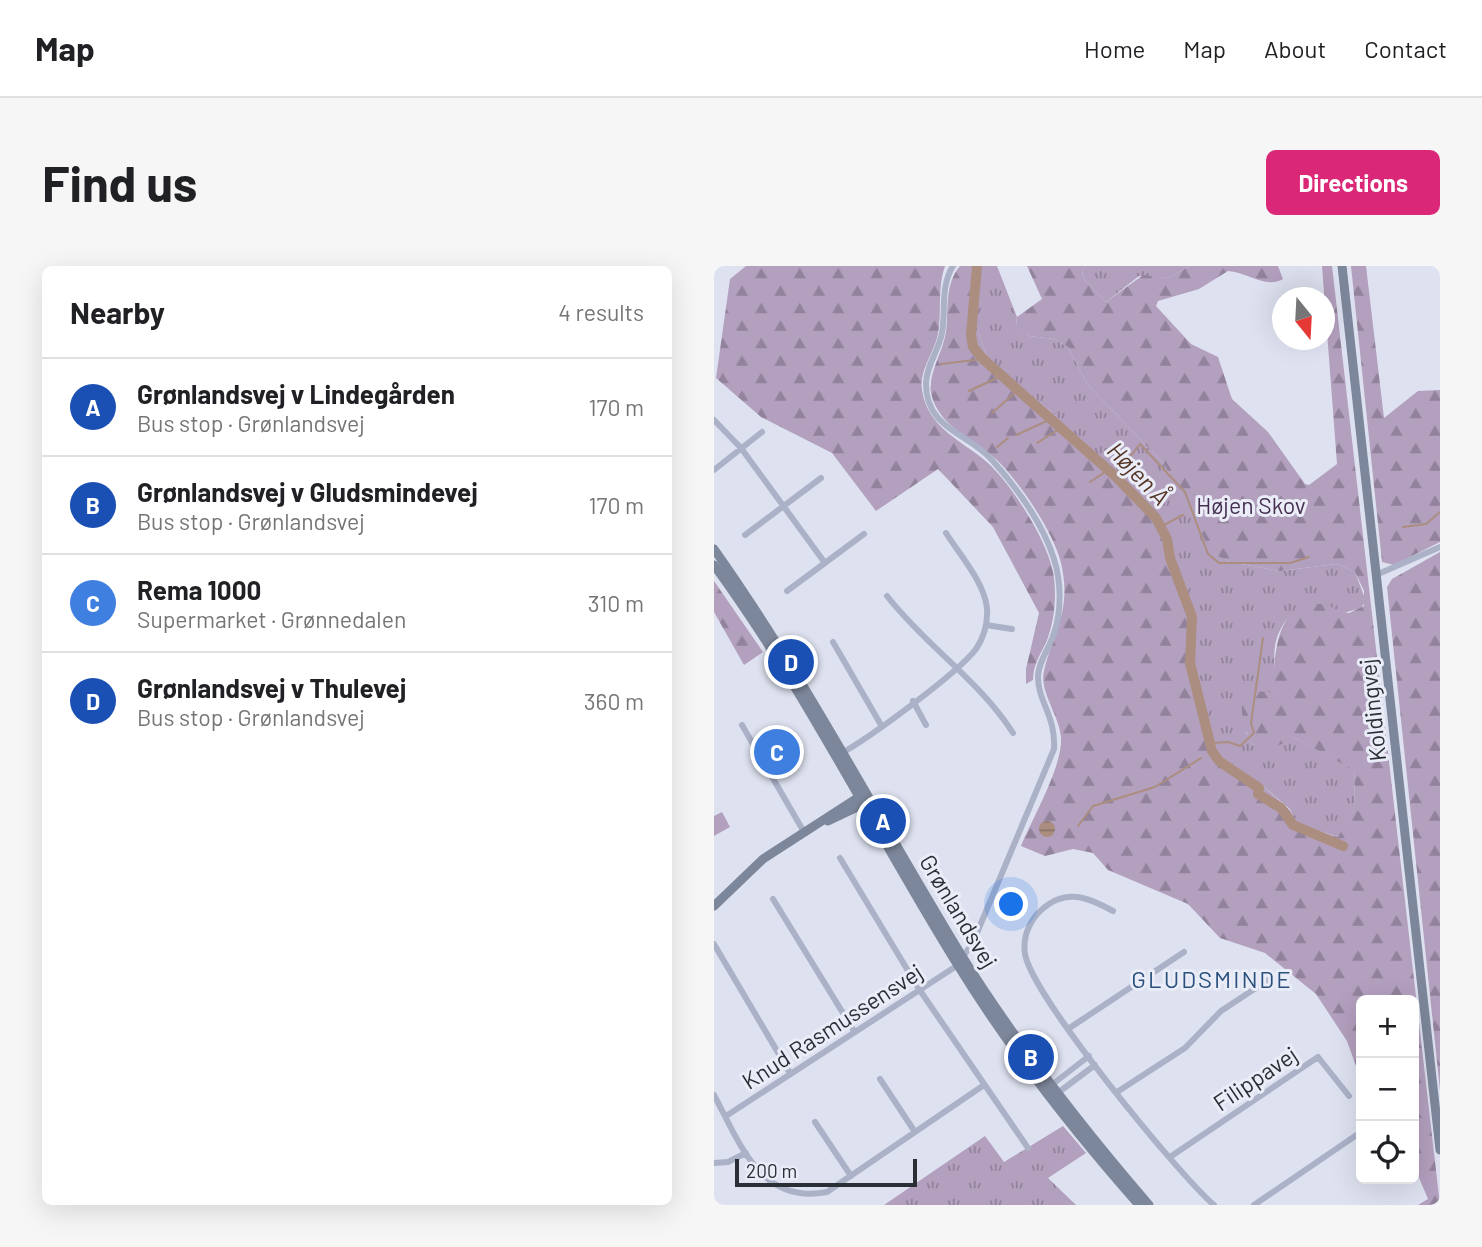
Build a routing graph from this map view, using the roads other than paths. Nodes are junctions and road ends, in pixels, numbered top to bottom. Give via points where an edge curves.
1 (953, 266) edge
2 (1342, 266) edge
3 (714, 420) edge
4 (762, 432) dead end
5 (741, 448) junction
6 (714, 470) edge
7 (821, 478) dead end
8 (783, 505) junction
9 (946, 533) dead end
10 (864, 534) dead end
11 (745, 535) dead end
12 (1440, 547) edge
13 (714, 549) edge
14 (825, 563) junction
15 (714, 565) edge
16 (1377, 575) junction
17 (787, 591) dead end
18 (887, 597) dead end
19 (986, 625) junction
20 (1012, 629) dead end
21 (833, 642) dead end
22 (956, 668) junction
23 (913, 701) junction
24 (742, 725) dead end
25 (881, 725) junction
26 (926, 725) dead end
27 (1013, 733) dead end
28 (840, 754) junction
29 (864, 799) junction
30 (806, 831) junction
31 (841, 858) dead end
32 (773, 899) dead end
33 (714, 906) edge
34 (1114, 911) dead end
35 (714, 944) edge
36 (1184, 951) dead end
37 (960, 960) junction
38 (1268, 980) dead end
39 (919, 989) junction
40 (1068, 1028) junction
41 (854, 1031) junction
42 (1089, 1056) junction
43 (1095, 1065) junction
44 (790, 1073) junction
45 (880, 1079) dead end
46 (984, 1085) junction
47 (1051, 1091) junction
48 (1117, 1092) junction
49 (714, 1096) edge
50 (1349, 1096) dead end
51 (726, 1116) junction
52 (815, 1122) dead end
53 (915, 1132) junction
54 (1356, 1135) edge
55 (1028, 1148) dead end
56 (1440, 1150) edge
57 (746, 1153) junction
58 (1170, 1157) junction
59 (714, 1163) edge
60 (851, 1176) junction
61 (1139, 1205) edge
62 (1149, 1205) edge
63 (1214, 1205) edge
64 (1254, 1205) edge

1 - 37 street via 944,292 942,335 925,381 929,404 943,426 991,458 1009,482 1053,556 1059,587 1055,632 1038,678 1053,723 1054,749 974,940
2 - 16 street, Koldingvej
3 - 5 street
4 - 5 street
5 - 6 street
5 - 8 street
7 - 8 street
8 - 11 street
8 - 14 street
9 - 19 street via 982,592
10 - 14 street
12 - 16 street
13 - 28 street, Grønlandsvej via 785,654
14 - 17 street
15 - 28 street, Grønlandsvej
16 - 56 street, Koldingvej
18 - 22 street via 917,633
19 - 20 street
19 - 22 street via 975,650
21 - 25 street
22 - 23 street
22 - 27 street via 985,694
23 - 25 street
23 - 26 street
24 - 30 street
25 - 28 street
28 - 29 street, Grønlandsvej
29 - 30 street
29 - 37 street, Grønlandsvej
30 - 33 street via 764,859
31 - 39 street
32 - 41 street
34 - 40 street via 1089,898 1073,896 1045,906 1028,927 1028,965
35 - 44 street
36 - 40 street
37 - 39 street, Knud Rasmussensvej
37 - 47 street, Grønlandsvej
38 - 48 street via 1221,1012 1185,1048
39 - 41 street, Knud Rasmussensvej
39 - 46 street
40 - 42 street
41 - 44 street, Knud Rasmussensvej
42 - 43 street
42 - 47 street
43 - 47 street
43 - 48 street
44 - 51 street, Knud Rasmussensvej
45 - 53 street
46 - 53 street
46 - 55 street
47 - 61 street, Grønlandsvej
47 - 62 street, Grønlandsvej
48 - 58 street
49 - 51 street
50 - 58 street, Filippavej via 1318,1057
51 - 57 street
52 - 60 street
53 - 60 street
54 - 64 street
57 - 59 street via 729,1162
57 - 60 street via 764,1182 786,1195 827,1192
58 - 63 street

